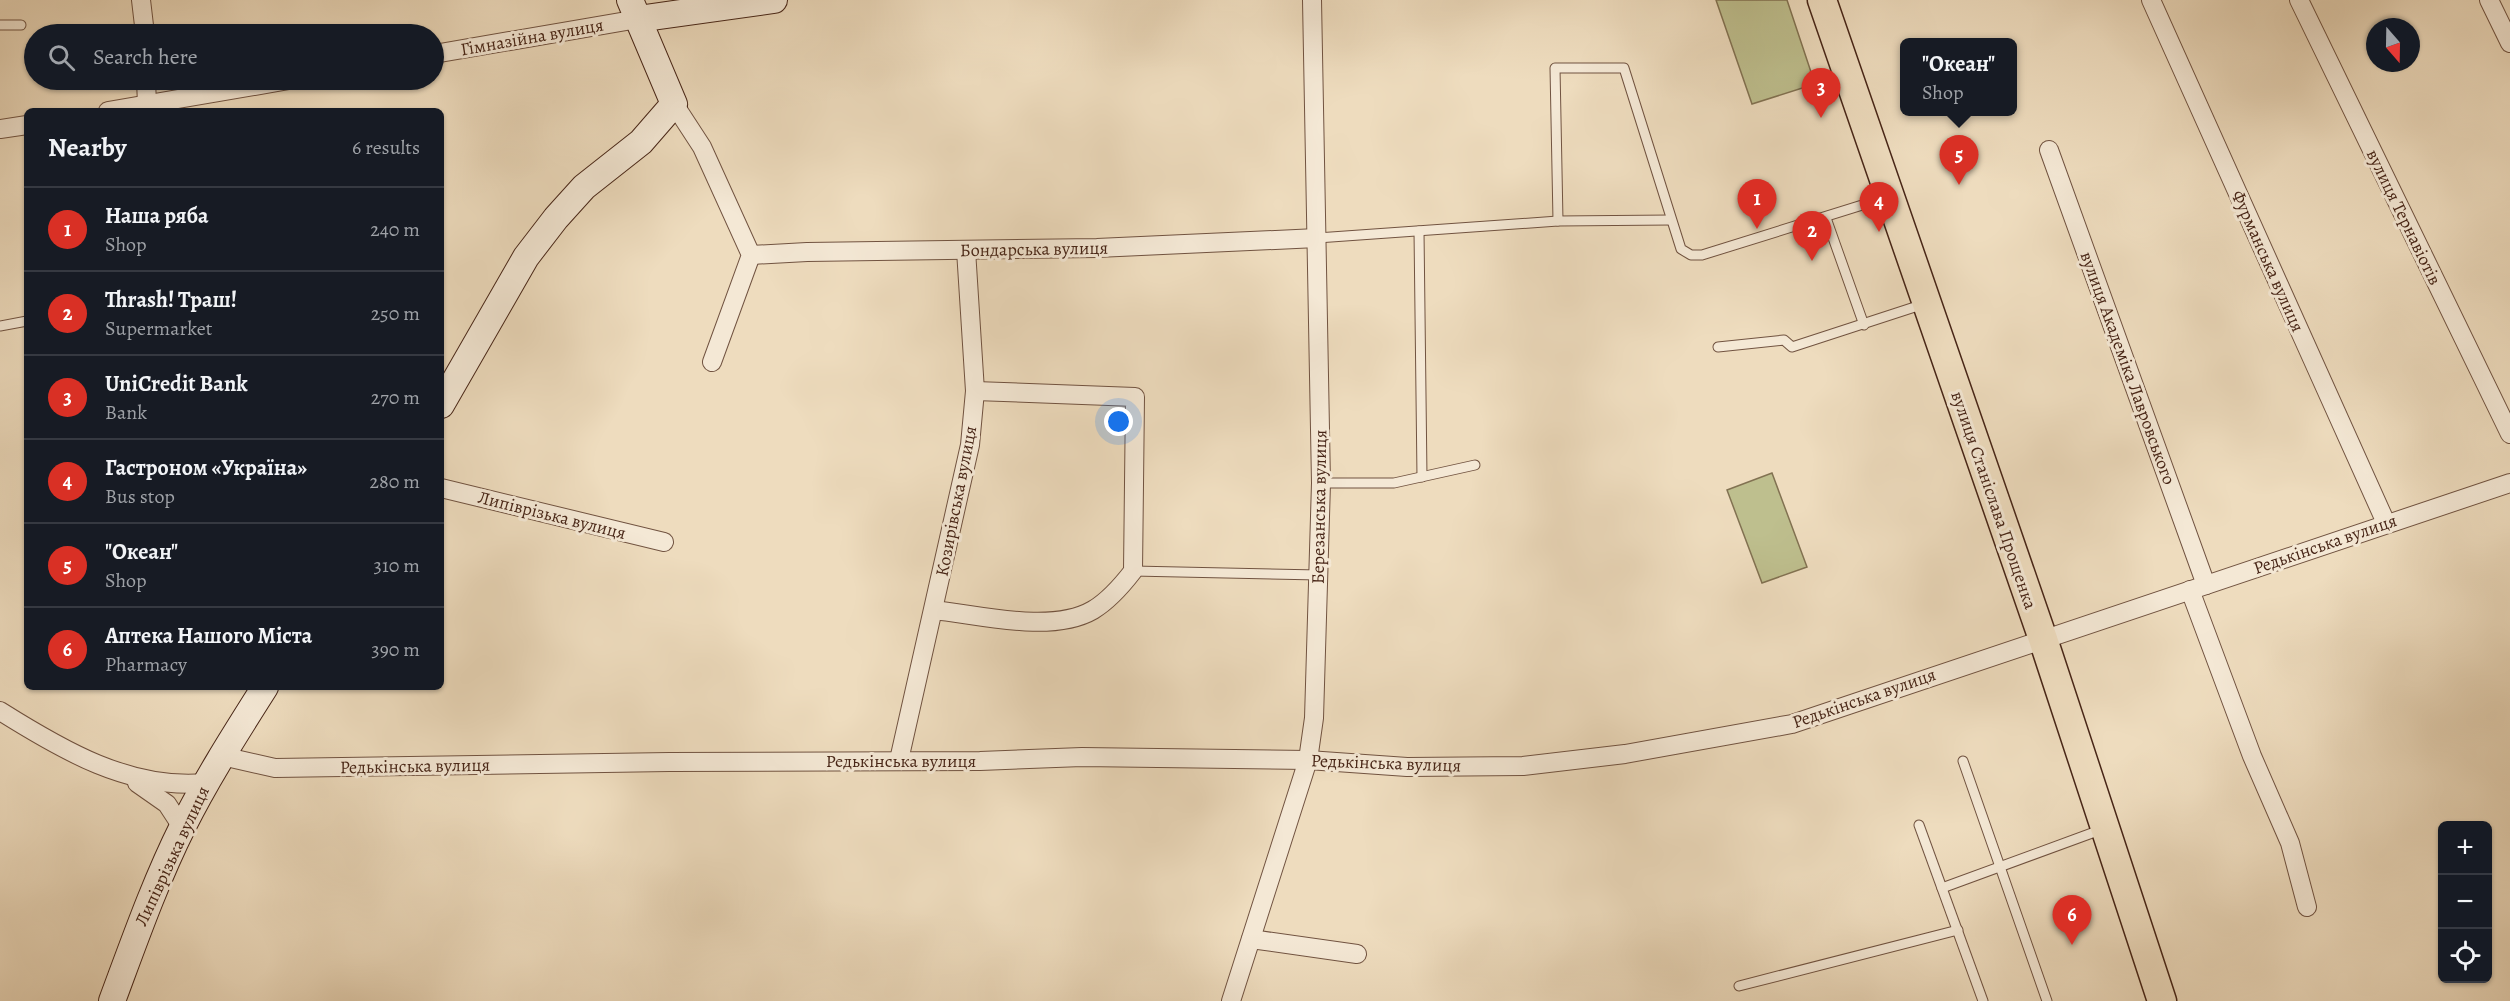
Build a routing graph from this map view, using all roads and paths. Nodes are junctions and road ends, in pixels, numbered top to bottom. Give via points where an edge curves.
1 (141, 0) edge
2 (774, 0) edge
3 (1312, 0) edge
4 (1822, 0) edge
5 (2151, 0) edge
6 (2299, 0) edge
7 (2488, 0) edge
8 (634, 9) edge
9 (144, 24) edge
10 (0, 25) edge
11 (21, 25) dead end
12 (2510, 43) edge
13 (444, 52) edge
14 (146, 90) edge
15 (229, 90) edge
16 (147, 104) junction
17 (674, 104) junction
18 (125, 108) edge
19 (24, 125) edge
20 (0, 129) edge
21 (2049, 150) dead end
22 (1889, 197) junction
23 (1826, 218) junction
24 (1671, 220) junction
25 (1558, 221) junction
26 (1419, 231) junction
27 (1317, 237) junction
28 (966, 250) junction
29 (751, 255) junction
30 (1927, 303) junction
31 (24, 322) edge
32 (1864, 325) junction
33 (0, 326) edge
34 (1718, 347) dead end
35 (712, 362) dead end
36 (975, 391) junction
37 (444, 400) edge
38 (2510, 435) edge
39 (1476, 465) dead end
40 (1422, 477) junction
41 (1321, 483) junction
42 (2510, 483) edge
43 (444, 489) edge
44 (2386, 523) junction
45 (664, 542) dead end
46 (1133, 571) junction
47 (1319, 574) junction
48 (2198, 587) junction
49 (934, 610) junction
50 (2043, 639) junction
51 (263, 690) edge
52 (0, 711) edge
53 (222, 756) junction
54 (899, 760) junction
55 (1308, 760) junction
56 (1963, 761) dead end
57 (122, 774) junction
58 (206, 783) junction
59 (1920, 825) dead end
60 (182, 827) junction
61 (2105, 828) junction
62 (2000, 867) junction
63 (1942, 888) junction
64 (2307, 907) dead end
65 (1958, 930) junction
66 (1251, 939) junction
67 (1357, 954) dead end
68 (1739, 986) dead end
69 (112, 1001) edge
70 (1231, 1001) edge
71 (1983, 1001) edge
72 (2047, 1001) edge
73 (2162, 1001) edge

1 - 9 street
2 - 8 street, Гімназійна вулиця
3 - 27 street, Березанська вулиця
4 - 22 main road, вулиця Станіслава Прощенка
5 - 44 street, Фурманська вулиця
6 - 38 street, вулиця Тернавіотів
7 - 12 street
8 - 13 street, Гімназійна вулиця
8 - 17 street
10 - 11 lane
14 - 16 street
15 - 16 street
16 - 18 street
17 - 29 street via 702,147
17 - 37 street via 641,142 585,187 526,256
19 - 20 street
21 - 48 street, вулиця Академіка Лавровського
22 - 23 lane
22 - 30 main road, вулиця Станіслава Прощенка
23 - 24 lane via 1702,255 1691,255 1681,249
23 - 32 lane
24 - 25 lane
24 - 25 lane via 1624,68 1555,68
25 - 26 lane
26 - 27 lane
26 - 40 lane
27 - 28 street, Бондарська вулиця
27 - 41 street, Березанська вулиця
28 - 29 street, Бондарська вулиця
28 - 36 street, Козирівська вулиця
29 - 35 street
30 - 32 lane
30 - 50 main road, вулиця Станіслава Прощенка
31 - 33 lane
32 - 34 lane via 1792,347 1784,339
36 - 46 street via 1135,397
36 - 49 street, Козирівська вулиця via 967,465
39 - 40 lane
40 - 41 lane via 1394,483
41 - 47 street, Березанська вулиця
42 - 44 street, Редькінська вулиця
43 - 45 street, Липіврізька вулиця
44 - 48 street, Редькінська вулиця
46 - 47 lane
46 - 49 street via 1094,609 1068,620 1047,623
47 - 55 street, Березанська вулиця via 1314,718
48 - 50 street, Редькінська вулиця
48 - 64 street, вулиця Академіка Лавровського via 2252,756 2290,843
49 - 54 street, Козирівська вулиця
50 - 55 street, Редькінська вулиця via 1792,724 1624,754 1523,766 1407,767
50 - 61 main road, вулиця Станіслава Прощенка
51 - 53 street, Липіврізька вулиця
52 - 57 street via 64,749
53 - 54 street, Редькінська вулиця via 275,768
53 - 58 street, Липіврізька вулиця
54 - 55 street, Редькінська вулиця
55 - 66 street, Березанська вулиця
56 - 62 lane
57 - 58 street via 160,783
57 - 60 street via 167,804
58 - 60 street, Липіврізька вулиця
59 - 63 lane
60 - 69 street, Липіврізька вулиця
61 - 62 lane
61 - 73 main road, вулиця Станіслава Прощенка
62 - 63 lane
62 - 72 lane
63 - 65 lane
65 - 68 lane
65 - 71 lane
66 - 67 street
66 - 70 street, Березанська вулиця

